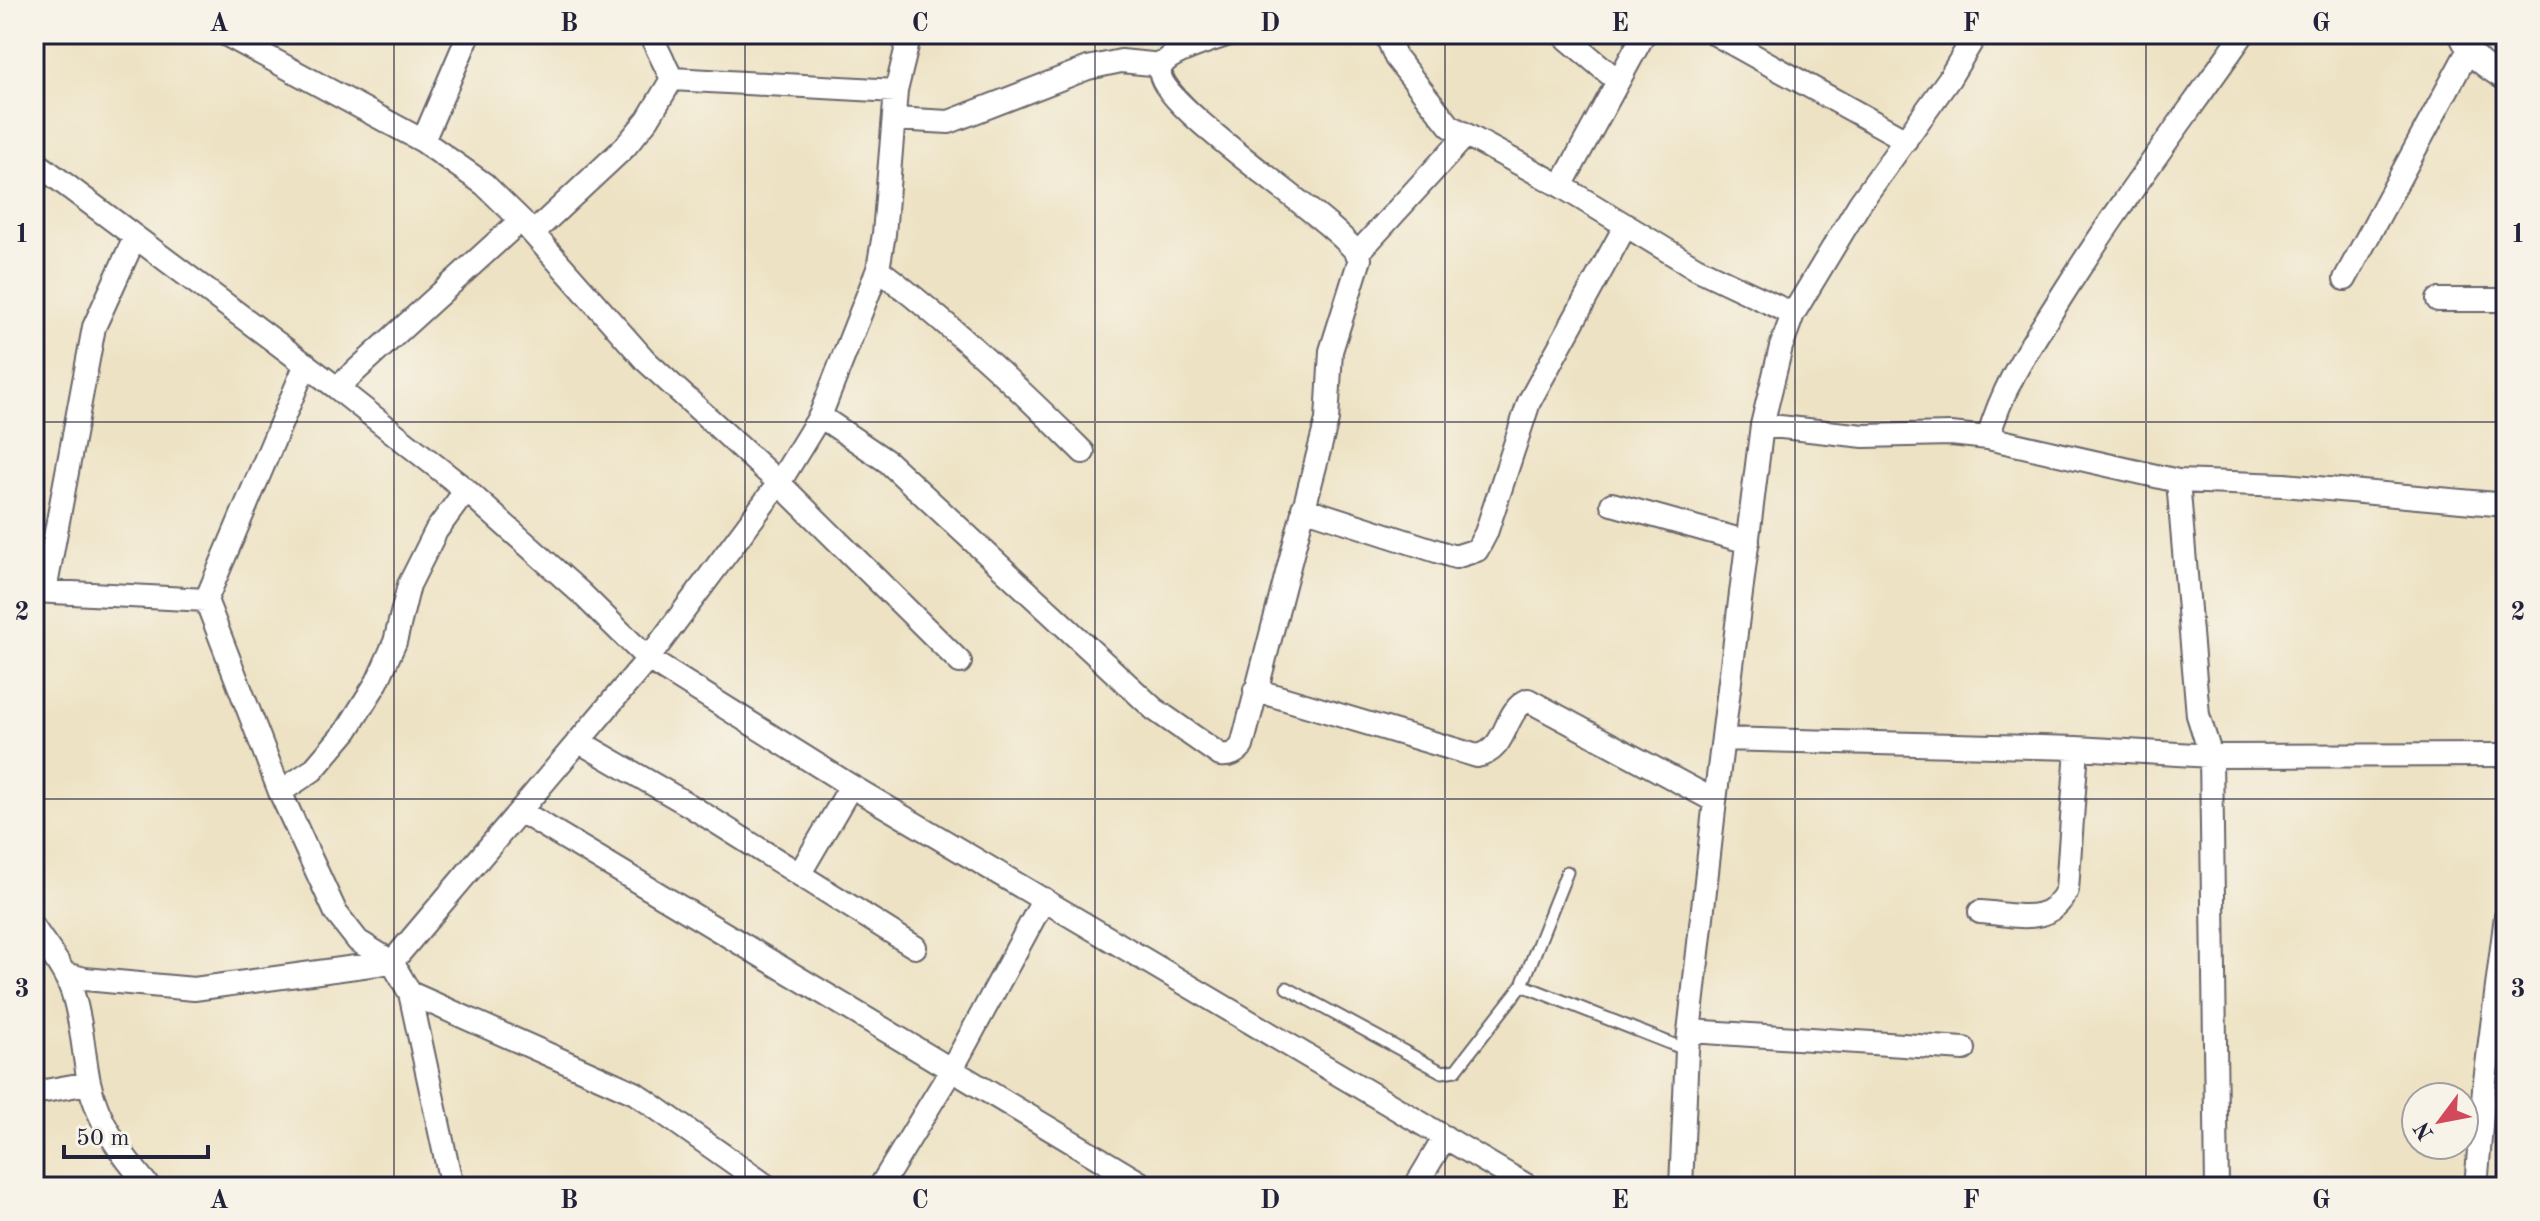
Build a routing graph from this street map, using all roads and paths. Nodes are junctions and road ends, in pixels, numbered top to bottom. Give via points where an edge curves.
1 (225, 34) edge
2 (469, 34) edge
3 (650, 34) edge
4 (910, 34) edge
5 (1229, 34) edge
6 (1386, 34) edge
7 (1562, 34) edge
8 (1644, 34) edge
9 (1715, 34) edge
10 (1976, 34) edge
11 (2243, 34) edge
12 (2464, 42) edge
13 (1162, 65) junction
14 (672, 79) junction
15 (2506, 80) edge
16 (1618, 81) junction
17 (896, 91) junction
18 (894, 119) junction
19 (1465, 136) junction
20 (1906, 140) junction
21 (423, 141) junction
22 (34, 161) edge
23 (1561, 186) junction
24 (1626, 225) junction
25 (527, 226) junction
26 (135, 237) junction
27 (1358, 253) junction
28 (878, 269) junction
29 (2345, 279) dead end
30 (2438, 300) dead end
31 (2506, 300) edge
32 (1793, 314) junction
33 (306, 364) junction
34 (337, 388) junction
35 (820, 416) junction
36 (1762, 425) junction
37 (1988, 438) junction
38 (1083, 452) dead end
39 (2178, 481) junction
40 (779, 483) junction
41 (466, 490) junction
42 (1612, 504) dead end
43 (2506, 505) edge
44 (1303, 508) junction
45 (1748, 542) junction
46 (39, 591) edge
47 (206, 600) junction
48 (648, 659) junction
49 (960, 662) dead end
50 (1255, 690) junction
51 (1723, 739) junction
52 (578, 741) junction
53 (2077, 748) junction
54 (2506, 755) edge
55 (2211, 756) junction
56 (851, 786) junction
57 (280, 792) junction
58 (1715, 801) junction
59 (520, 811) junction
60 (1567, 872) dead end
61 (800, 873) junction
62 (1044, 899) junction
63 (1980, 912) dead end
64 (2506, 916) edge
65 (34, 928) edge
66 (915, 947) dead end
67 (392, 962) junction
68 (65, 974) junction
69 (1522, 985) junction
70 (1287, 988) dead end
71 (410, 993) junction
72 (1688, 1040) junction
73 (1964, 1049) dead end
74 (952, 1069) junction
75 (89, 1083) junction
76 (34, 1093) edge
77 (1445, 1137) junction
78 (149, 1187) edge
79 (452, 1187) edge
80 (768, 1187) edge
81 (880, 1187) edge
82 (1147, 1187) edge
83 (1415, 1187) edge
84 (1529, 1187) edge
85 (1681, 1187) edge
86 (2217, 1187) edge
87 (2476, 1187) edge

1 - 21 street
2 - 21 street
3 - 14 street
4 - 17 street
5 - 13 street
6 - 19 street via 1396,58 1439,114
7 - 16 street
8 - 16 street
9 - 20 street
10 - 20 street
11 - 37 street via 2070,283 2012,376
12 - 15 street via 2483,65
12 - 29 street
13 - 18 street via 1121,61 1088,68 949,122
13 - 27 street via 1164,82 1186,110
14 - 17 street
14 - 25 street via 625,147
16 - 23 street
17 - 18 street
18 - 28 street
19 - 23 street
19 - 27 street
20 - 32 street via 1860,203
21 - 25 street via 472,174
22 - 26 street
23 - 24 street
24 - 32 street via 1696,268
24 - 44 street via 1529,402 1477,550 1455,557
25 - 34 street
25 - 40 street via 646,361
26 - 33 street
26 - 46 street via 94,327
27 - 44 street via 1331,351 1327,420
28 - 35 street
28 - 38 street via 986,357
30 - 31 street
32 - 36 street
33 - 34 street
33 - 47 street
34 - 41 street
35 - 40 street
35 - 50 street via 888,462 1154,709 1220,755 1236,753 1242,746
36 - 37 street via 1864,436
36 - 45 street
37 - 39 street
39 - 43 street
39 - 55 street via 2198,715
40 - 48 street
40 - 49 street
41 - 48 street
41 - 57 street via 436,531 409,585 395,642 377,682 313,770
42 - 45 street
44 - 50 street
45 - 51 street
46 - 47 street
47 - 57 street
48 - 52 street
48 - 56 street
50 - 58 street via 1477,756 1497,747 1518,706 1528,700
51 - 53 street
51 - 58 street
52 - 59 street
52 - 61 street
53 - 55 street
53 - 63 street via 2067,890 2060,904 2049,914 2035,916
54 - 55 street
55 - 86 street
56 - 61 street
56 - 62 street
57 - 67 street via 336,913 358,941
58 - 72 street
59 - 67 street
59 - 74 street
60 - 69 lane
61 - 66 street
62 - 74 street
62 - 77 street
64 - 87 street
65 - 68 street
67 - 68 street via 194,989
67 - 71 street
68 - 75 street
69 - 70 lane via 1465,1061 1456,1070 1442,1072
69 - 72 lane
71 - 79 street
71 - 80 street via 635,1093
72 - 73 street
72 - 85 street
74 - 81 street
74 - 82 street
75 - 76 street
75 - 78 street via 117,1149
77 - 83 street
77 - 84 street

